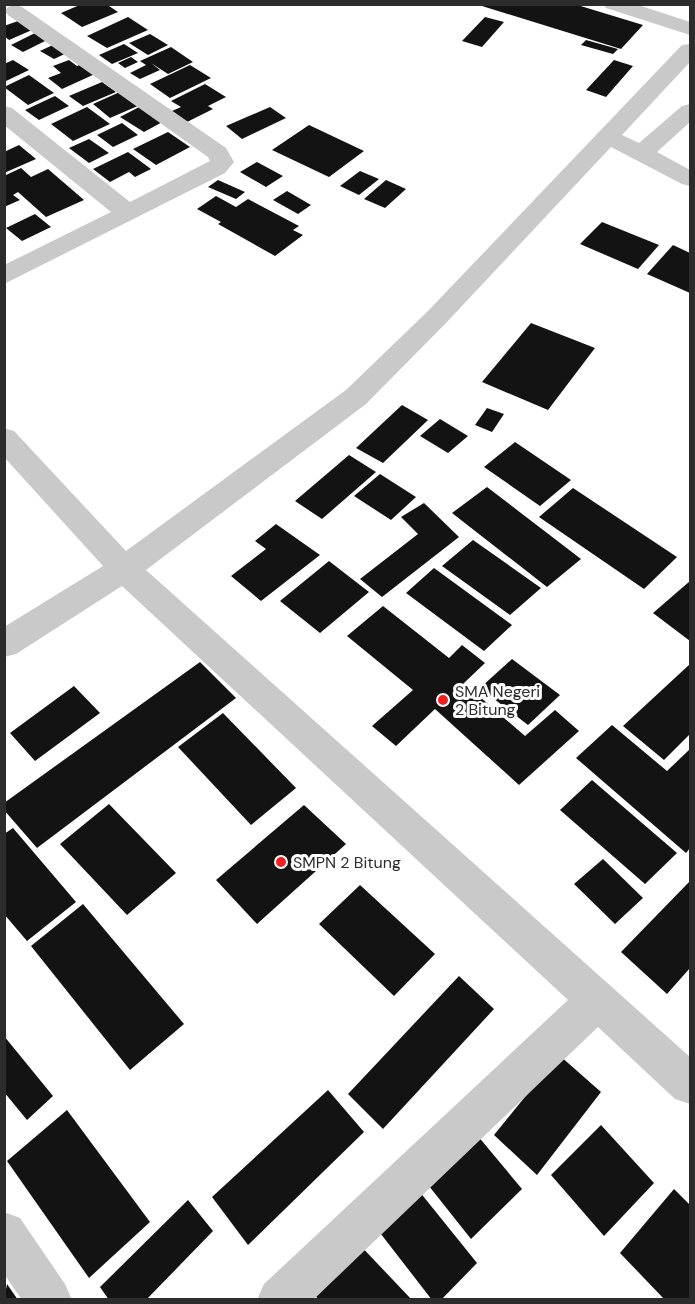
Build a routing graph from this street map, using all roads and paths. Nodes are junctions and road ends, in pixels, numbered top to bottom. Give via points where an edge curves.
1 (613, 4) edge
2 (15, 10) edge
3 (690, 29) edge
4 (690, 50) edge
5 (690, 111) edge
6 (4, 112) edge
7 (607, 136) junction
8 (642, 153) junction
9 (690, 179) edge
10 (128, 213) junction
11 (8, 267) edge
12 (4, 438) edge
13 (124, 568) junction
14 (4, 644) edge
15 (598, 999) junction
16 (690, 1084) edge
17 (4, 1234) edge
18 (49, 1299) edge
19 (280, 1299) edge

1 - 3 street
2 - 10 street via 218,153 222,162 217,168
4 - 7 street
5 - 8 street
6 - 10 street
7 - 8 street
7 - 13 street via 356,398
8 - 9 street
10 - 11 street
12 - 13 street
13 - 14 street
13 - 15 street
15 - 16 street
15 - 19 street
17 - 18 street

